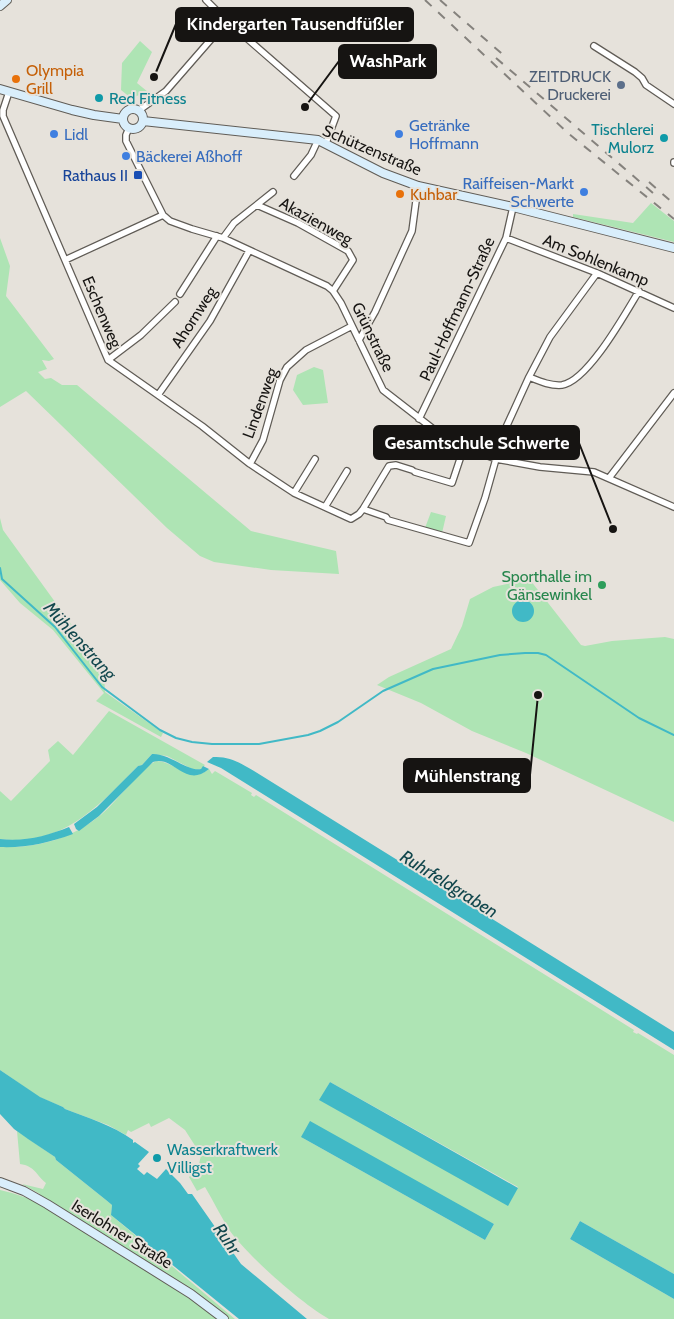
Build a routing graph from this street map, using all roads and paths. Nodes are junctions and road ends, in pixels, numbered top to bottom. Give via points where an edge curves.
1 (7, 0) edge
2 (206, 0) edge
3 (0, 6) edge
4 (227, 21) junction
5 (594, 46) dead end
6 (0, 88) edge
7 (9, 92) junction
8 (673, 105) edge
9 (138, 111) junction
10 (123, 119) junction
11 (143, 121) junction
12 (128, 128) junction
13 (322, 142) junction
14 (294, 176) dead end
15 (418, 186) junction
16 (273, 192) dead end
17 (257, 205) junction
18 (513, 207) junction
19 (163, 216) junction
20 (220, 237) junction
21 (506, 238) junction
22 (674, 248) edge
23 (249, 251) junction
24 (64, 260) junction
25 (597, 273) junction
26 (333, 291) junction
27 (638, 292) junction
28 (180, 294) dead end
29 (175, 302) dead end
30 (674, 308) edge
31 (352, 326) junction
32 (359, 340) junction
33 (108, 360) junction
34 (529, 377) junction
35 (674, 393) edge
36 (158, 395) junction
37 (419, 420) junction
38 (464, 447) junction
39 (314, 459) dead end
40 (496, 459) junction
41 (250, 464) junction
42 (347, 471) dead end
43 (609, 478) junction
44 (294, 493) junction
45 (325, 507) junction
46 (674, 507) edge
47 (362, 509) junction
48 (0, 1182) edge
49 (224, 1319) edge

1 - 3 main road
2 - 4 street
4 - 9 street via 166,91
4 - 13 street via 336,116 333,127
5 - 8 street via 635,72 646,85
6 - 7 main road
7 - 10 main road via 94,115
7 - 24 street, Eschenweg via 3,116
9 - 10 main road via 128,110
9 - 11 main road
10 - 12 main road
11 - 12 main road via 138,128
11 - 13 main road, Schützenstraße
12 - 19 street via 126,141
13 - 14 street
13 - 15 main road, Schützenstraße via 383,173
15 - 18 main road, Schützenstraße
15 - 32 street via 412,231
16 - 17 street
17 - 20 street
17 - 26 street, Akazienweg via 348,251 353,260
18 - 21 street, Paul-Hoffmann-Straße
18 - 22 main road, Schützenstraße
19 - 20 street, Grünstraße
19 - 24 street
20 - 23 street, Grünstraße
20 - 28 street
21 - 25 street, Am Sohlenkamp
21 - 37 street, Paul-Hoffmann-Straße
23 - 26 street, Grünstraße
23 - 36 street, Ahornweg via 210,321
24 - 33 street, Eschenweg
25 - 27 street, Am Sohlenkamp
25 - 34 street via 550,337
26 - 31 street, Grünstraße
27 - 30 street, Am Sohlenkamp
27 - 34 street via 612,334 571,382 548,384
29 - 33 street via 142,336
31 - 32 street, Grünstraße
31 - 41 street, Lindenweg via 306,350 287,367 280,380 263,440
32 - 37 street, Grünstraße via 383,390
33 - 36 street, Eschenweg
34 - 40 street via 503,434
35 - 43 street
36 - 41 street, Eschenweg
37 - 38 street, Grünstraße
38 - 40 street, Grünstraße
38 - 47 street via 452,483 396,465 389,466
39 - 44 street
40 - 43 street, Grünstraße via 594,472
40 - 47 street via 469,543 388,520
41 - 44 street, Eschenweg
42 - 45 street
43 - 46 street, Grünstraße
44 - 45 street, Eschenweg
45 - 47 street, Eschenweg via 351,519
48 - 49 main road, Iserlohner Straße via 47,1204 191,1294

